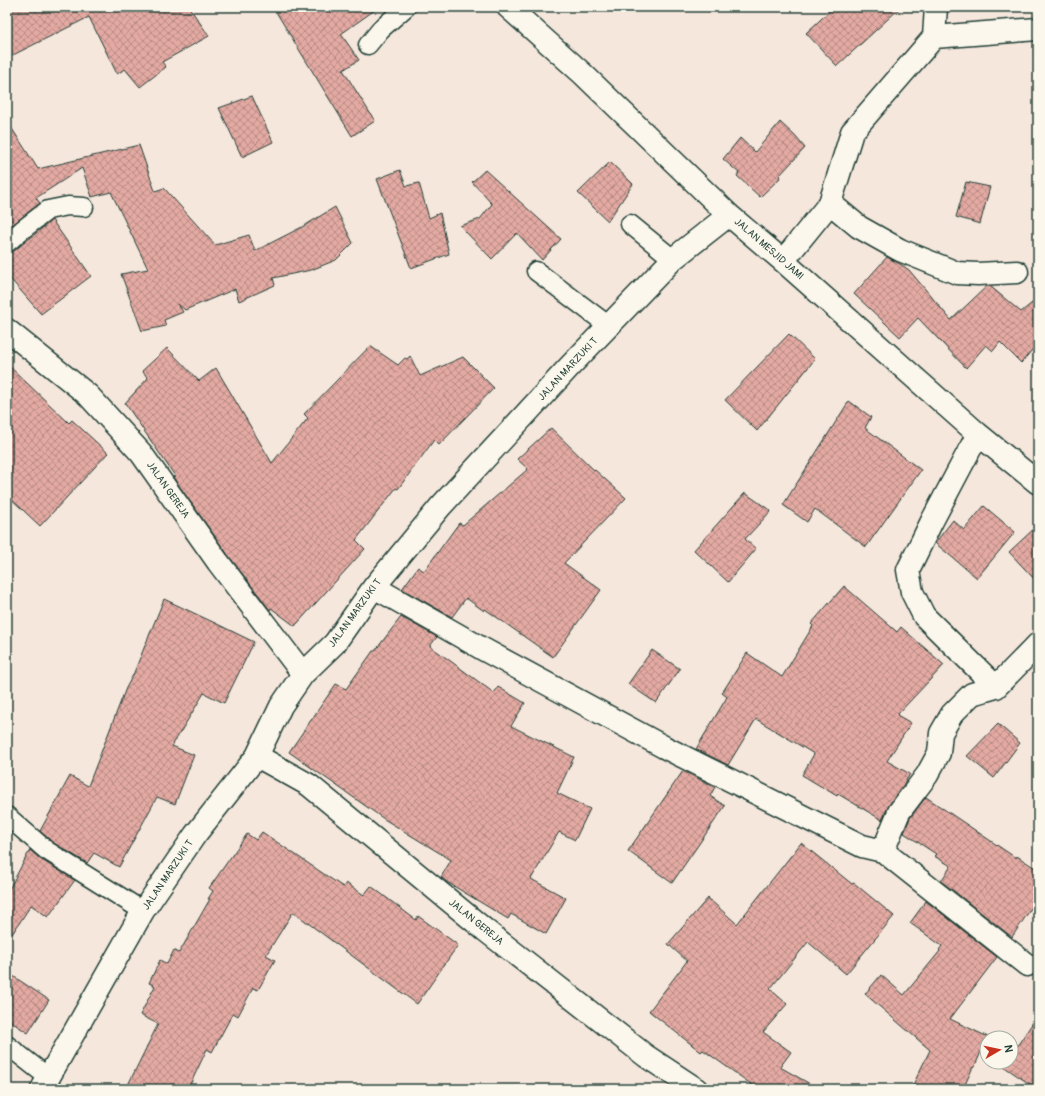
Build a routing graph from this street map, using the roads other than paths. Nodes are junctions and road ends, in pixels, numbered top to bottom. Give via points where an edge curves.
1 (406, 7) edge
2 (508, 7) edge
3 (936, 7) edge
4 (1038, 29) edge
5 (934, 37) junction
6 (368, 44) dead end
7 (830, 203) junction
8 (84, 207) dead end
9 (729, 216) junction
10 (630, 224) dead end
11 (7, 243) edge
12 (673, 259) junction
13 (783, 261) junction
14 (536, 271) dead end
15 (1017, 272) dead end
16 (609, 326) junction
17 (7, 330) edge
18 (978, 434) junction
19 (1038, 483) edge
20 (374, 587) junction
21 (1038, 644) edge
22 (303, 674) junction
23 (996, 687) junction
24 (258, 756) junction
25 (7, 816) edge
26 (884, 851) junction
27 (143, 911) junction
28 (1027, 965) dead end
29 (7, 1045) edge
30 (45, 1084) edge
31 (696, 1089) edge

1 - 6 lane
2 - 9 street, JALAN MESJID JAMI via 583,74
3 - 5 street
4 - 5 street
5 - 7 street via 852,132
7 - 13 street
7 - 15 street via 859,227 900,250 957,273
8 - 11 lane via 68,206 48,210
9 - 12 street, JALAN MARZUKI T
9 - 13 street, JALAN MESJID JAMI
10 - 12 lane
12 - 16 street, JALAN MARZUKI T
13 - 18 street, JALAN MESJID JAMI
14 - 16 lane
16 - 20 street, JALAN MARZUKI T via 440,506
17 - 22 street, JALAN GEREJA via 88,395 141,453 218,562
18 - 19 street, JALAN MESJID JAMI
18 - 23 street via 908,570 912,592 924,616
20 - 22 street, JALAN MARZUKI T via 335,643
20 - 26 street via 664,747 862,846
21 - 23 street
22 - 24 street, JALAN MARZUKI T via 281,706
23 - 26 street via 972,694 952,714 941,733 939,752 927,775 899,812
24 - 27 street, JALAN MARZUKI T via 196,835
24 - 31 street, JALAN GEREJA via 309,785 492,935 646,1056
25 - 27 lane via 46,850
26 - 28 street
27 - 30 street, JALAN MARZUKI T
29 - 30 lane

